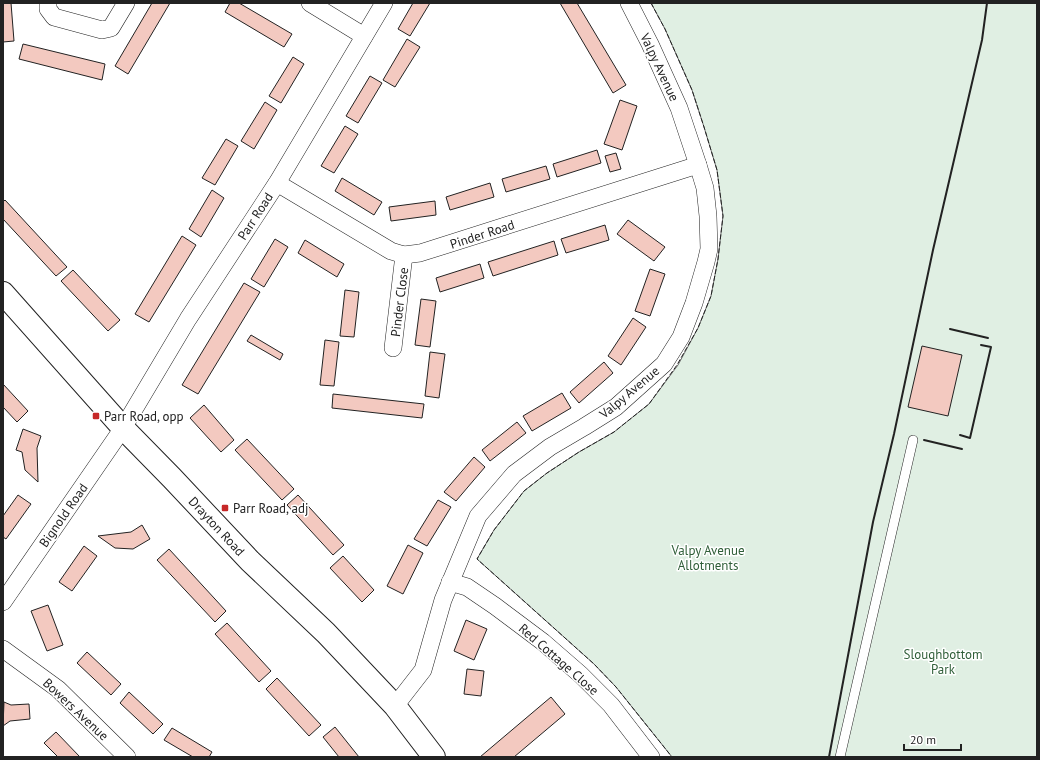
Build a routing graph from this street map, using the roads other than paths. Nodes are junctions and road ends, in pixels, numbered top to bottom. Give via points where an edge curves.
1 (48, 3) edge
2 (126, 3) edge
3 (310, 3) edge
4 (384, 3) edge
5 (629, 3) edge
6 (364, 36) junction
7 (698, 165) junction
8 (277, 184) junction
9 (404, 255) junction
10 (3, 293) edge
11 (393, 348) dead end
12 (123, 428) junction
13 (913, 440) dead end
14 (450, 582) junction
15 (3, 602) edge
16 (3, 649) edge
17 (395, 706) junction
18 (127, 757) edge
19 (434, 757) edge
20 (651, 757) edge
21 (840, 757) edge

1 - 2 street via 48,9 54,17 102,30 111,28
3 - 6 street
4 - 6 street, Parr Road
5 - 7 street, Valpy Avenue via 679,108
6 - 8 street, Parr Road
7 - 9 street, Pinder Road via 420,253
7 - 14 street, Valpy Avenue via 705,188 709,249 700,286 681,337 664,364 616,407 550,447 514,474 478,516
8 - 9 street via 391,251
8 - 12 street, Parr Road via 188,319
9 - 11 street, Pinder Close
10 - 12 main road, Drayton Road
12 - 15 street, Bignold Road
12 - 17 main road, Drayton Road via 250,561 326,633
13 - 21 lane
14 - 17 street, Valpy Avenue via 423,670
14 - 20 street, Red Cottage Close via 467,587 544,642 611,705
16 - 18 street, Bowers Avenue via 58,689
17 - 19 main road, Drayton Road

